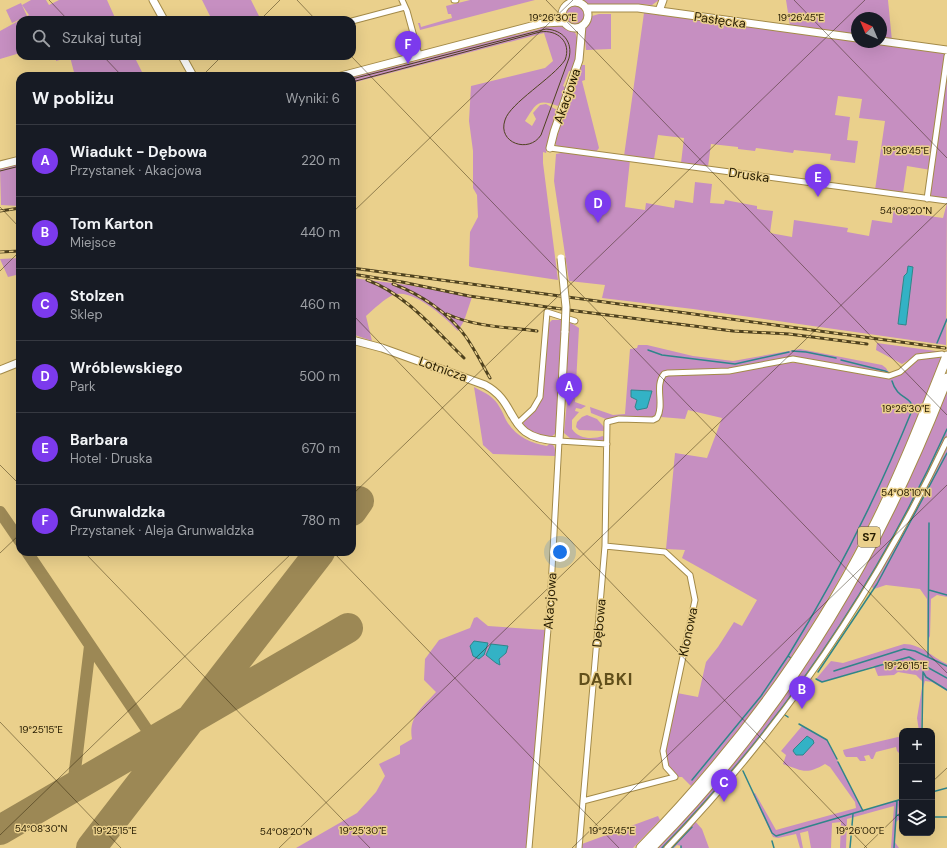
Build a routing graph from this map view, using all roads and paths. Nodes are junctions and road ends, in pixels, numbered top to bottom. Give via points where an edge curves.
1 (153, 0) edge
2 (402, 0) edge
3 (663, 0) edge
4 (572, 1) edge
5 (405, 7) junction
6 (587, 8) junction
7 (607, 9) junction
8 (659, 11) junction
9 (562, 13) junction
10 (162, 16) edge
11 (588, 16) junction
12 (356, 20) edge
13 (564, 22) junction
14 (543, 23) junction
15 (582, 26) junction
16 (574, 28) junction
17 (851, 37) edge
18 (887, 42) edge
19 (581, 43) junction
20 (947, 50) edge
21 (419, 56) junction
22 (947, 56) edge
23 (184, 60) edge
24 (190, 72) edge
25 (356, 72) edge
26 (550, 148) joint
27 (16, 161) edge
28 (0, 165) edge
29 (927, 199) junction
30 (947, 201) edge
31 (561, 258) dead end
32 (575, 321) dead end
33 (356, 341) edge
34 (945, 355) edge
35 (16, 364) edge
36 (0, 370) edge
37 (947, 378) edge
38 (516, 424) junction
39 (947, 440) edge
40 (559, 441) junction
41 (607, 444) junction
42 (605, 546) junction
43 (583, 801) junction
44 (529, 848) edge
45 (579, 848) edge
46 (641, 848) edge
47 (651, 848) edge
48 (667, 848) edge

1 - 10 main road
2 - 5 street
3 - 8 main road
4 - 6 main road via 584,4
4 - 9 main road
5 - 12 street
5 - 21 street
6 - 7 main road, Pasłęcka
6 - 11 main road
7 - 8 main road, Pasłęcka
7 - 11 main road, Pasłęcka
8 - 17 main road, Pasłęcka
9 - 13 main road
9 - 14 main road
11 - 15 main road
13 - 14 main road
13 - 16 main road
14 - 21 main road
15 - 16 main road
15 - 19 main road, Akacjowa
16 - 19 main road
18 - 20 main road
19 - 26 main road, Akacjowa via 579,60
21 - 25 main road
22 - 29 street
23 - 24 main road
26 - 29 street, Druska
27 - 28 main road
29 - 30 street, Druska
31 - 40 main road, Akacjowa, bridge via 566,307
32 - 38 street via 546,312 540,397 533,409
33 - 38 main road, Lotnicza via 389,350 485,385 503,398
34 - 41 street, Dębowa via 917,357 900,372 890,376 793,360 729,371 668,373 661,377 660,411 657,418 609,421 606,425
34 - 46 highway, S7 via 914,440 885,504 816,628 730,749
35 - 36 main road
37 - 47 highway, S7 via 886,519 845,594 807,655 735,754 697,800
38 - 40 main road via 534,437
39 - 48 street via 881,567 834,642 743,762
40 - 41 street
40 - 44 street, Akacjowa via 550,606
41 - 42 street, Dębowa
42 - 43 street, Dębowa
42 - 43 street, Klonowa via 665,552 685,569 692,580 695,600 663,751 666,767 675,778
43 - 45 street, Dębowa

